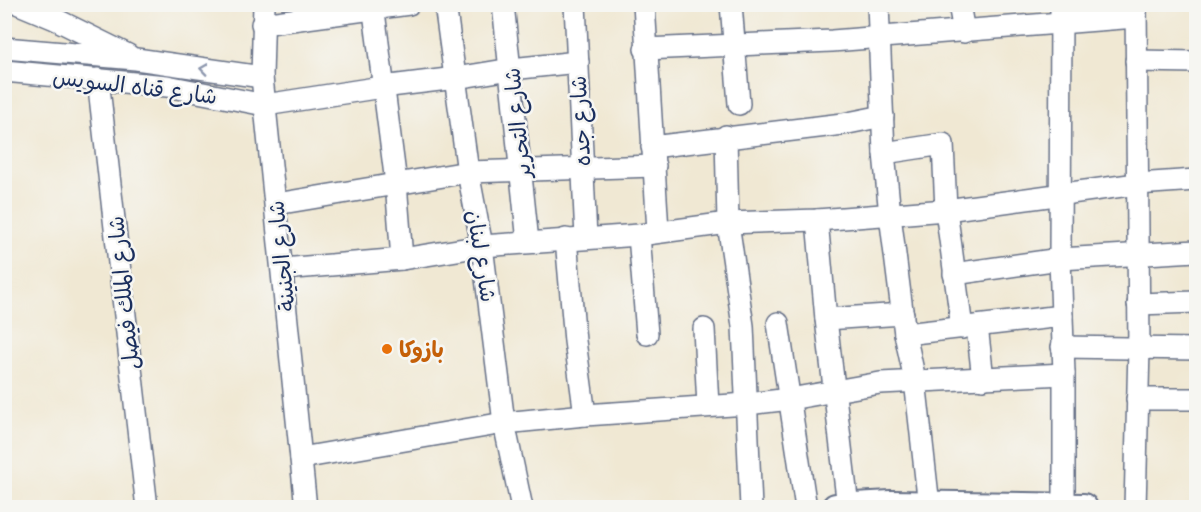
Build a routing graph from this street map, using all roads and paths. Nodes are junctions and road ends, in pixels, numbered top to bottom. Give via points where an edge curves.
1 (19, 4) edge
2 (409, 4) edge
3 (445, 4) edge
4 (503, 4) edge
5 (574, 4) edge
6 (644, 4) edge
7 (730, 4) edge
8 (878, 4) edge
9 (959, 4) edge
10 (373, 7) edge
11 (1136, 11) edge
12 (263, 14) edge
13 (1062, 14) edge
14 (964, 32) junction
15 (880, 37) junction
16 (734, 45) junction
17 (4, 48) edge
18 (645, 49) junction
19 (136, 59) junction
20 (1136, 61) junction
21 (578, 62) junction
22 (1197, 62) edge
23 (511, 69) junction
24 (4, 71) edge
25 (262, 78) junction
26 (456, 78) junction
27 (98, 79) junction
28 (382, 87) junction
29 (739, 104) dead end
30 (265, 105) junction
31 (883, 116) junction
32 (726, 136) junction
33 (884, 153) junction
34 (653, 156) junction
35 (582, 169) junction
36 (522, 170) junction
37 (468, 172) junction
38 (1197, 180) edge
39 (396, 183) junction
40 (1137, 184) junction
41 (1061, 193) junction
42 (276, 204) junction
43 (946, 210) junction
44 (890, 215) junction
45 (817, 220) junction
46 (728, 223) junction
47 (648, 233) junction
48 (576, 238) junction
49 (528, 242) junction
50 (482, 246) junction
51 (1197, 251) edge
52 (1138, 253) junction
53 (402, 259) junction
54 (1060, 259) junction
55 (283, 269) junction
56 (954, 274) junction
57 (1197, 302) edge
58 (1138, 304) junction
59 (1062, 316) junction
60 (825, 319) junction
61 (778, 323) dead end
62 (904, 324) junction
63 (970, 327) junction
64 (704, 329) dead end
65 (647, 334) dead end
66 (1062, 347) junction
67 (1139, 348) junction
68 (1197, 349) edge
69 (1064, 374) junction
70 (983, 379) junction
71 (915, 380) junction
72 (834, 392) junction
73 (790, 399) junction
74 (1137, 399) junction
75 (1197, 399) edge
76 (747, 404) junction
77 (708, 406) junction
78 (585, 415) junction
79 (504, 423) junction
80 (301, 458) junction
81 (929, 506) junction
82 (147, 507) edge
83 (306, 507) edge
84 (522, 507) edge
85 (751, 507) edge
86 (806, 507) edge
87 (836, 507) edge
88 (848, 507) edge
89 (1064, 507) edge
90 (1083, 507) edge
91 (1135, 507) edge

1 - 19 street
2 - 10 street
3 - 26 street, شارع لبنان
4 - 23 street, شارع التحرير
5 - 21 street, شارع جده
6 - 18 street
7 - 16 street
8 - 15 street
9 - 14 street
10 - 12 street
10 - 28 street
11 - 13 street
11 - 20 street
12 - 25 street, شارع الجنينة
13 - 14 street
13 - 41 street
14 - 15 street
15 - 16 street
15 - 31 street
16 - 18 street
16 - 29 street
17 - 19 street, شارع قناه السويس
18 - 34 street
25 -> 19 street, شارع قناه السويس
20 - 22 street
20 - 40 street
21 - 23 street, شارع قناه السويس
21 - 35 street, شارع جده
23 - 26 street, شارع قناه السويس
23 - 36 street, شارع التحرير
24 - 27 street, شارع قناه السويس
25 - 30 street, شارع الجنينة
26 - 28 street, شارع قناه السويس
26 - 37 street, شارع لبنان
27 - 30 street, شارع قناه السويس via 166,86
27 - 82 street, شارع الملك فيصل
28 - 30 street, شارع قناه السويس
28 - 39 street
30 - 42 street, شارع الجنينة
31 - 32 street
31 - 33 street
32 - 34 street
32 - 46 street
33 - 43 street via 943,144
33 - 44 street
34 - 35 street
34 - 47 street
35 - 36 street
35 - 48 street, شارع جده
36 - 37 street
36 - 49 street, شارع التحرير
37 - 39 street
37 - 50 street, شارع لبنان
38 - 40 street
39 - 42 street
39 - 53 street
40 - 41 street
40 - 52 street
41 - 43 street
41 - 54 street
42 - 55 street, شارع الجنينة
43 - 44 street
43 - 56 street
44 - 45 street
44 - 62 street
45 - 46 street
45 - 60 street
46 - 47 street
46 - 76 street via 743,326
47 - 48 street
47 - 65 street
48 - 49 street
48 - 78 street, شارع جده via 575,341
49 - 50 street
50 - 53 street
50 - 79 street, شارع لبنان
51 - 52 street
52 - 54 street
52 - 58 street
53 - 55 street
54 - 56 street
54 - 59 street
55 - 80 street, شارع الجنينة
56 - 63 street
57 - 58 street
58 - 67 street
59 - 63 street
59 - 66 street
60 - 62 street
60 - 72 street
61 - 73 street
62 - 63 street
62 - 71 street
63 - 70 street
64 - 77 street
66 - 67 street
66 - 69 street
67 - 68 street
67 - 74 street
69 - 70 street
69 - 89 street
70 - 71 street
71 - 72 street
71 - 81 street
72 - 73 street
72 - 88 street
73 - 76 street
73 - 86 street
74 - 75 street
74 - 91 street
76 - 77 street
76 - 85 street
77 - 78 street
78 - 79 street
79 - 80 street
79 - 84 street, شارع لبنان
80 - 83 street, شارع الجنينة
81 - 88 main road
81 - 89 main road
87 - 88 main road
89 - 90 main road

